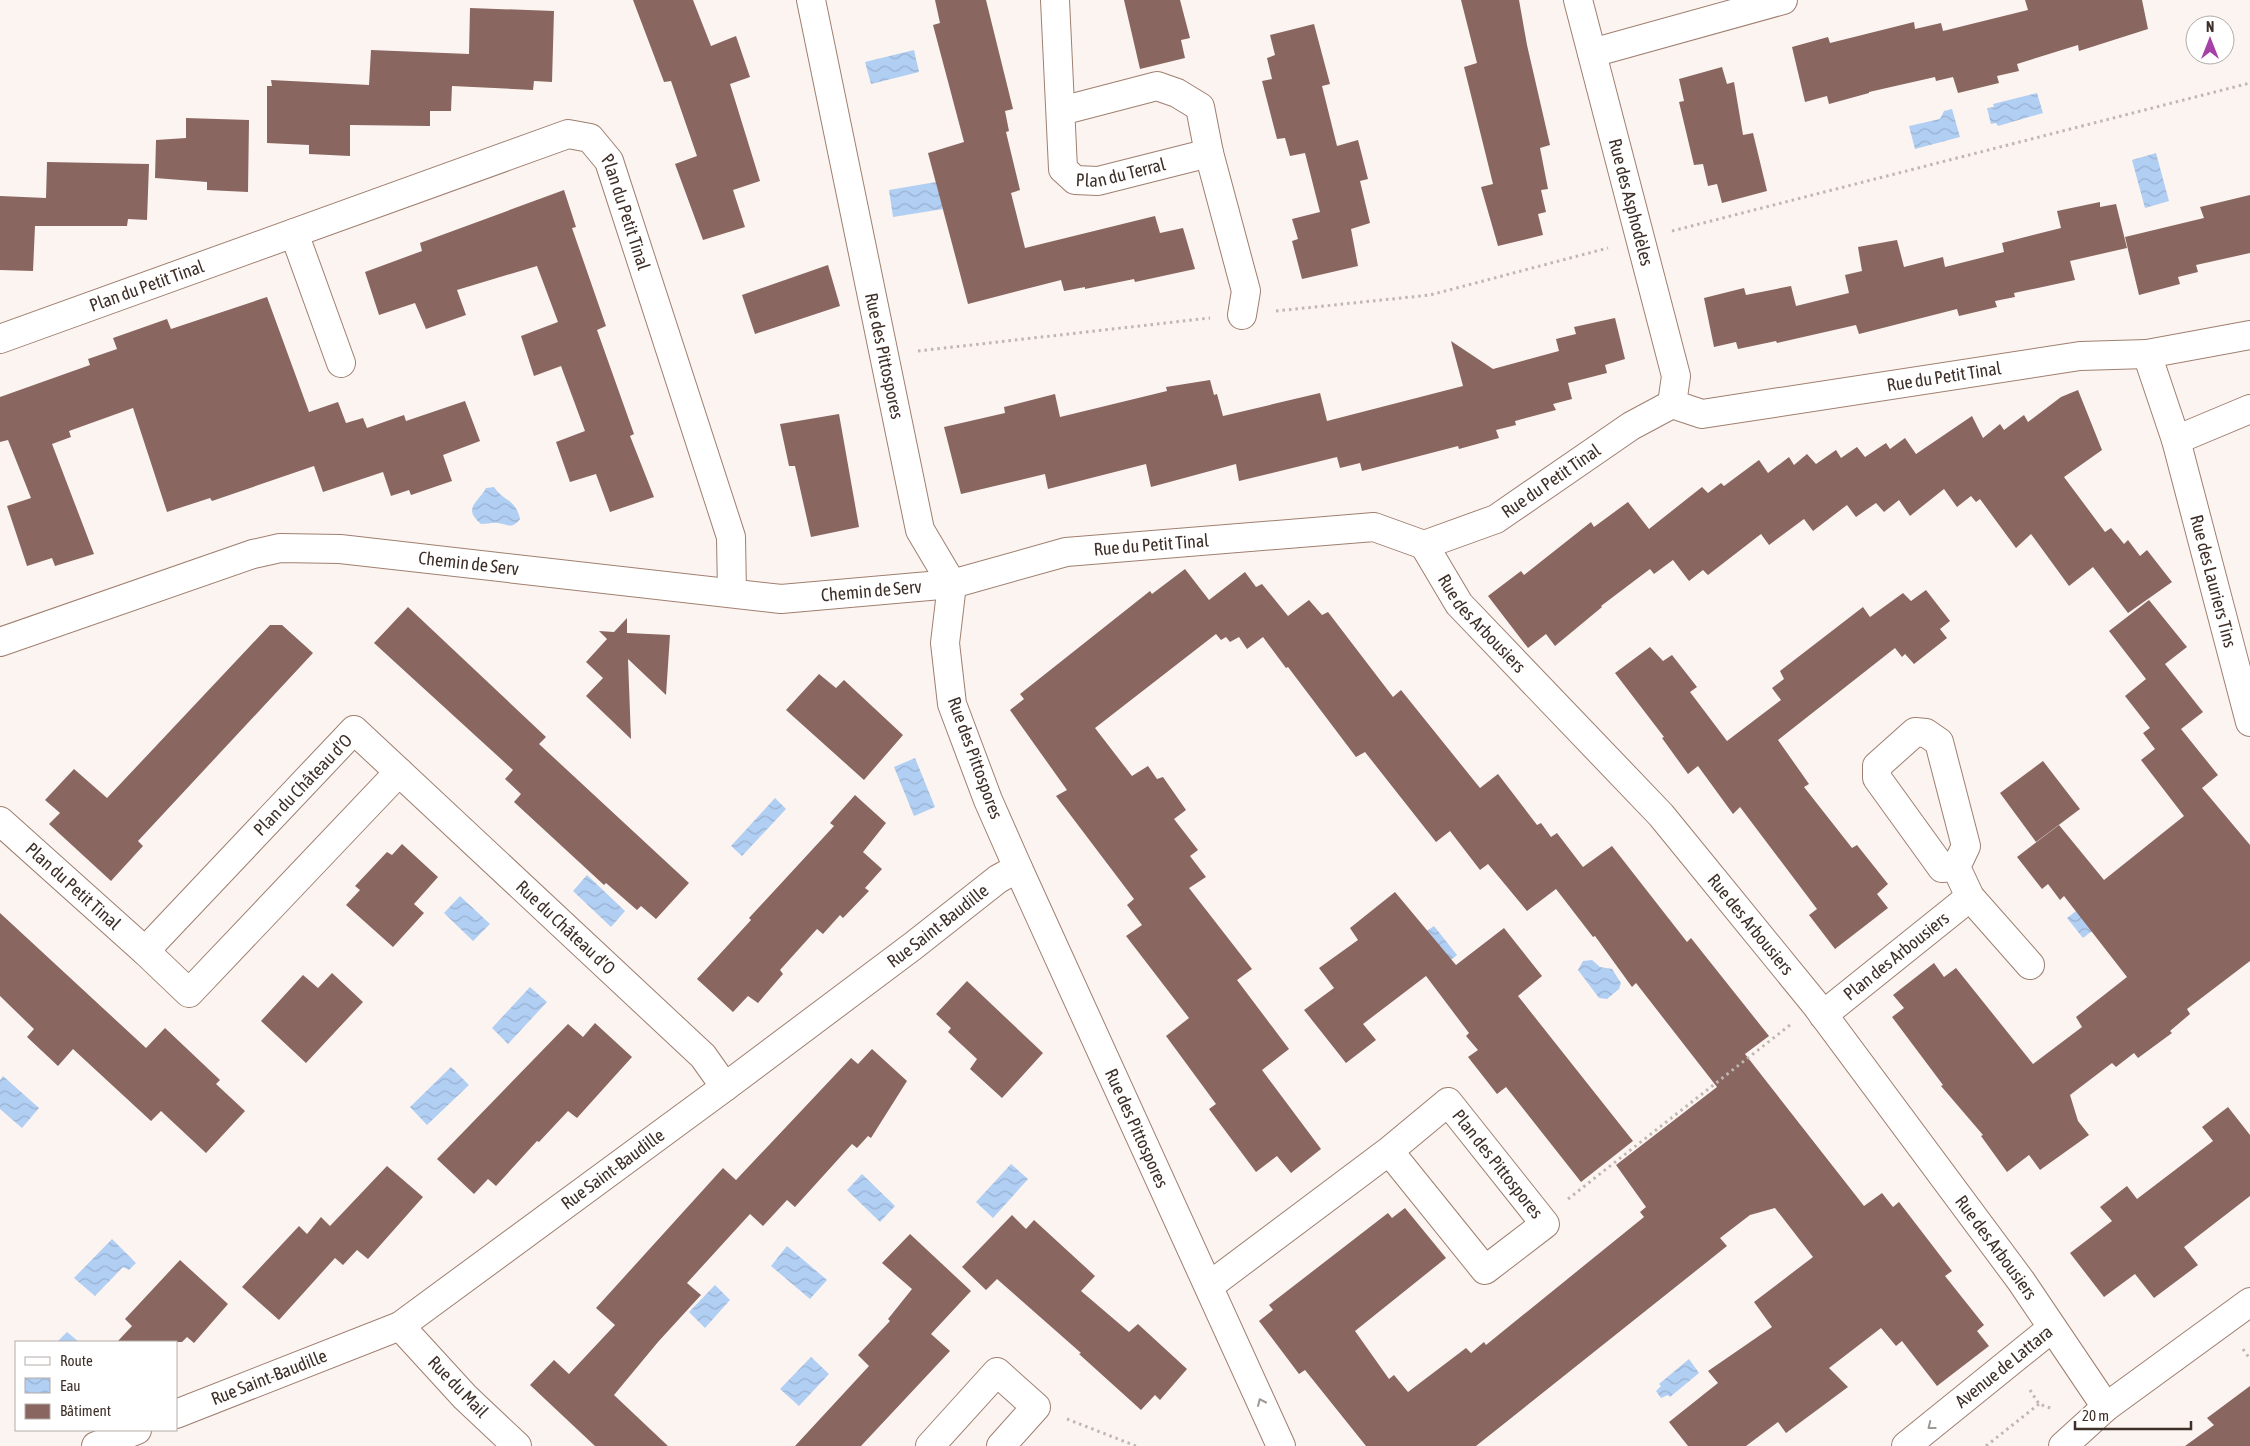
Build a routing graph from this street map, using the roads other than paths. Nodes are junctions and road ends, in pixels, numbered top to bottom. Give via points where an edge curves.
1 (811, 0) edge
2 (1055, 0) edge
3 (1578, 0) edge
4 (1783, 0) edge
5 (1592, 53) junction
6 (1061, 111) junction
7 (1209, 153) junction
8 (294, 233) junction
9 (1242, 314) road end
10 (2250, 335) edge
11 (0, 339) edge
12 (2147, 354) junction
13 (341, 363) dead end
14 (1672, 404) junction
15 (2250, 409) edge
16 (2176, 440) junction
17 (1424, 545) junction
18 (952, 584) junction
19 (732, 593) junction
20 (0, 642) edge
21 (2250, 722) edge
22 (399, 772) junction
23 (0, 821) edge
24 (1956, 867) junction
25 (1018, 868) junction
26 (1970, 897) junction
27 (146, 951) junction
28 (2030, 965) dead end
29 (1820, 1010) junction
30 (725, 1087) junction
31 (1389, 1151) junction
32 (1209, 1286) junction
33 (2250, 1302) edge
34 (400, 1326) junction
35 (2052, 1328) junction
36 (2106, 1407) junction
37 (178, 1413) edge
38 (134, 1431) edge
39 (2070, 1440) edge
40 (96, 1446) edge
41 (516, 1446) edge
42 (930, 1446) edge
43 (1001, 1446) edge
44 (1281, 1446) edge
45 (1906, 1446) edge

1 - 18 street, Rue des Pittospores via 920,530
2 - 6 street, Plan du Terral
3 - 5 street, Rue des Asphodèles
4 - 5 street
5 - 14 street, Rue des Asphodèles via 1676,376
6 - 7 street via 1157,86 1200,107
6 - 7 street, Plan du Terral via 1063,169 1075,180 1098,181
7 - 9 street via 1246,291
8 - 11 street, Plan du Petit Tinal
8 - 13 street
8 - 19 street, Plan du Petit Tinal via 568,134 590,138 609,161 731,537
10 - 12 street, Rue du Petit Tinal
12 - 14 street, Rue du Petit Tinal via 2080,356 1702,414
12 - 16 street, Rue des Lauriers Tins
14 - 17 street, Rue du Petit Tinal via 1631,426 1496,520
15 - 16 street
16 - 21 street, Rue des Lauriers Tins
17 - 18 street, Rue du Petit Tinal via 1374,526 1066,552
17 - 29 street, Rue des Arbousiers via 1459,604 1661,815
18 - 19 street, Chemin de Serv via 781,599
18 - 25 street, Rue des Pittospores via 945,643 952,704
19 - 20 street, Chemin de Serv via 340,549 280,548 253,554
22 - 27 street via 189,993
22 - 27 street, Plan du Château d'O via 354,730
22 - 30 street, Rue du Château d'O via 703,1056
23 - 27 street, Plan du Petit Tinal
24 - 24 street via 1942,868 1876,778 1876,766 1915,732 1926,733 1939,742 1966,846
24 - 26 street
25 - 30 street, Rue Saint-Baudille via 998,879
25 - 32 street, Rue des Pittospores
26 - 28 street
26 - 29 street, Plan des Arbousiers
29 - 35 street, Rue des Arbousiers
30 - 34 street, Rue Saint-Baudille
31 - 31 street, Plan des Pittospores via 1486,1270 1545,1224 1448,1102
31 - 32 street, Plan des Pittospores
44 -> 32 street, Rue des Pittospores
33 - 36 street
34 - 37 street, Rue Saint-Baudille
34 - 41 street, Rue du Mail
35 - 36 street, Avenue de Lattara
35 -> 45 street, Avenue de Lattara
36 - 39 street
38 - 40 street
42 - 43 street via 997,1372 1036,1407

